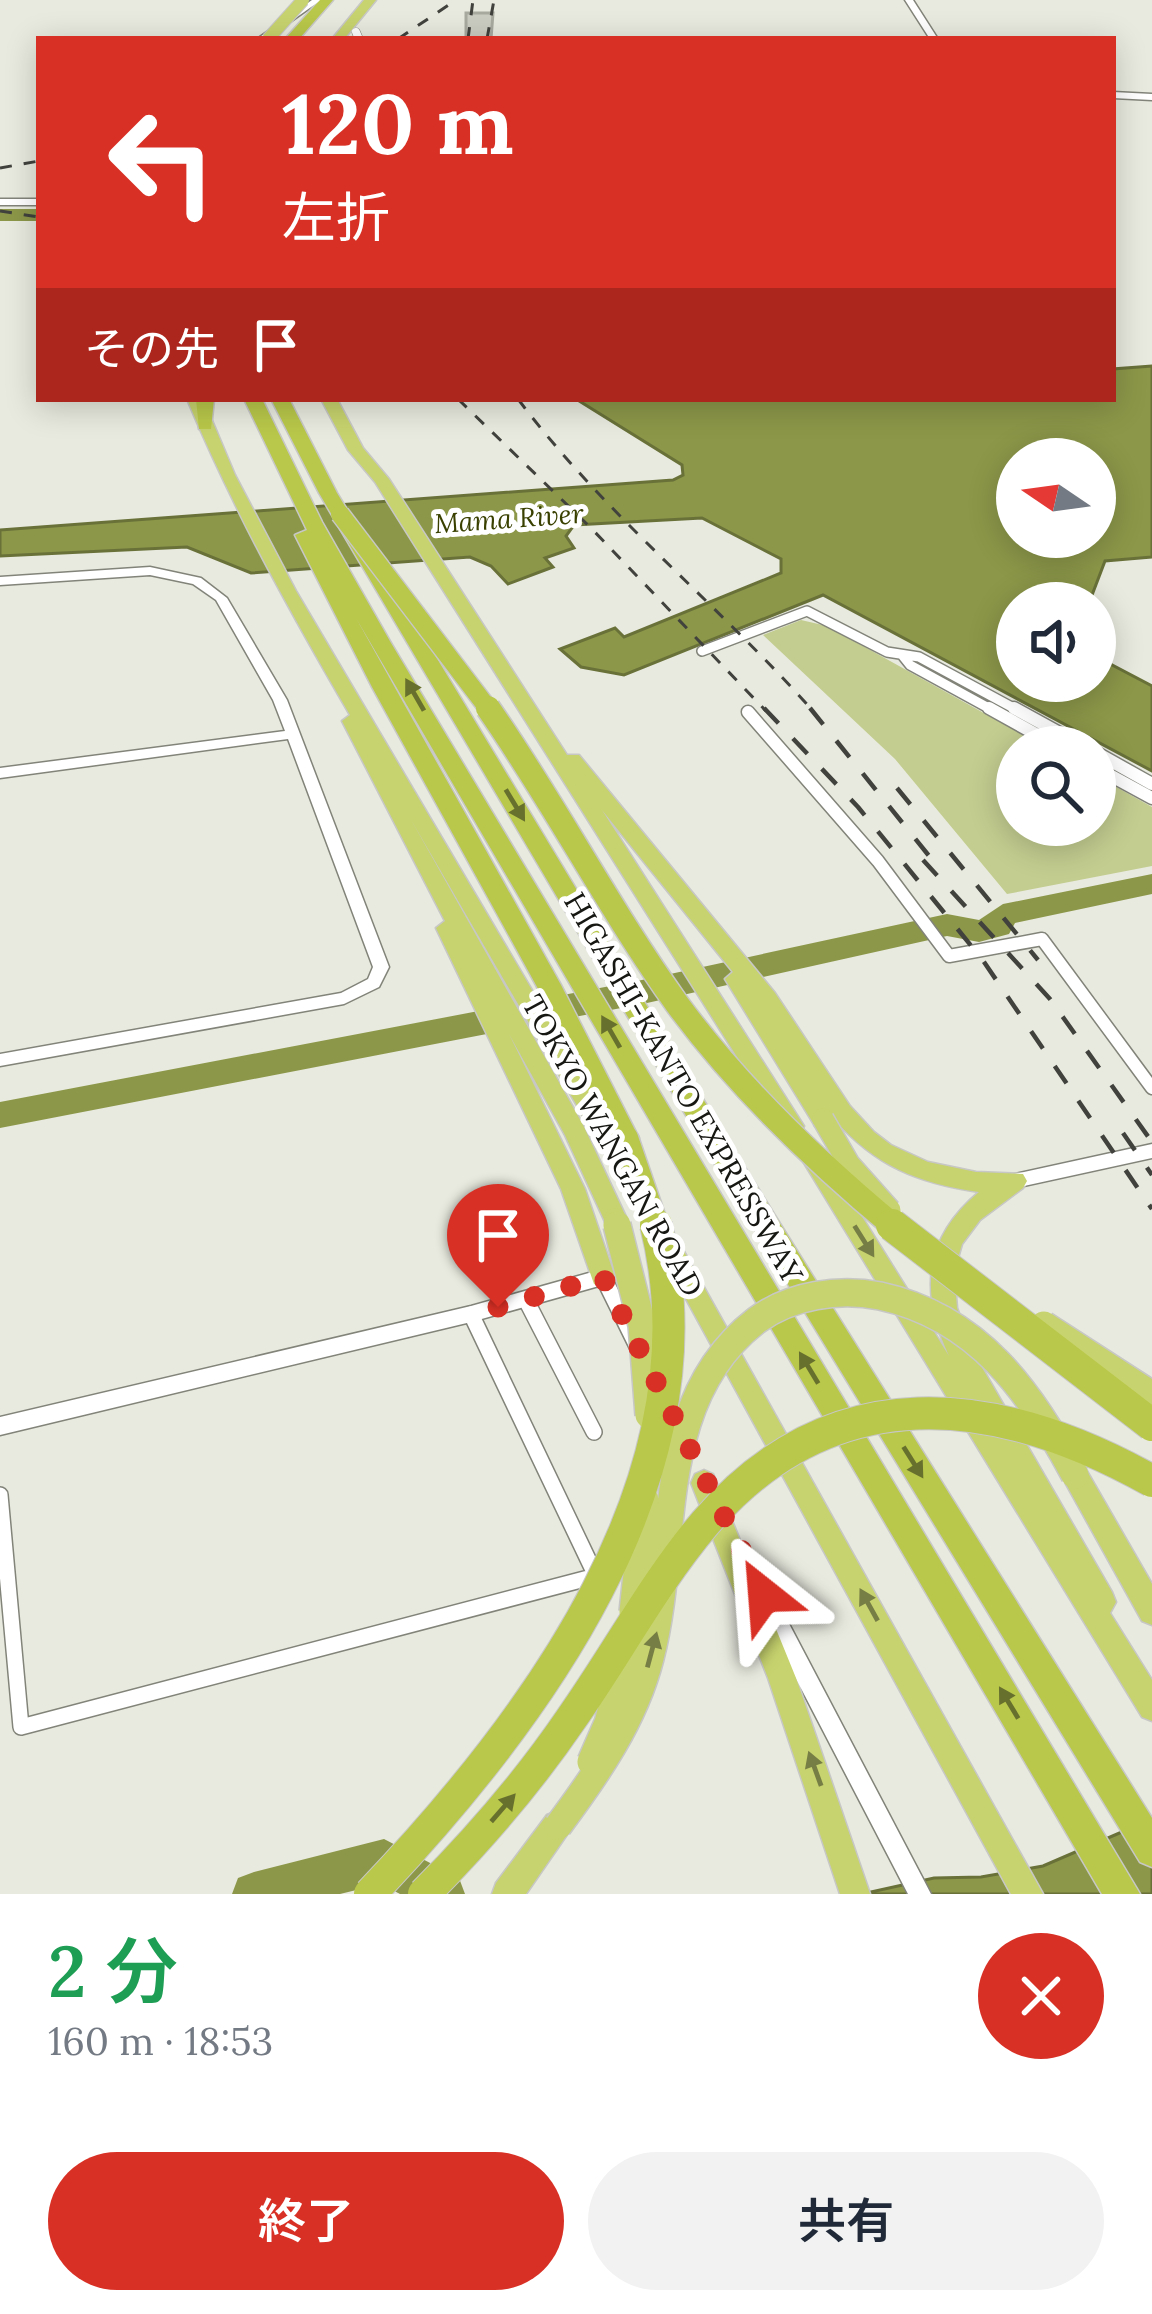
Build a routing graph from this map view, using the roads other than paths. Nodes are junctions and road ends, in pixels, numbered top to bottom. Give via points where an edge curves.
1 (303, 0) edge
2 (317, 0) edge
3 (327, 0) edge
4 (370, 0) edge
5 (382, 0) edge
6 (909, 0) edge
7 (343, 4) dead end
8 (266, 36) edge
9 (267, 36) edge
10 (295, 36) edge
11 (315, 36) edge
12 (340, 36) edge
13 (357, 36) edge
14 (932, 36) edge
15 (1116, 95) edge
16 (1152, 98) edge
17 (0, 200) edge
18 (36, 200) edge
19 (197, 402) edge
20 (205, 402) edge
21 (255, 402) edge
22 (281, 402) edge
23 (331, 402) edge
24 (346, 402) edge
25 (205, 425) junction
26 (358, 438) junction
27 (291, 452) junction
28 (340, 514) junction
29 (0, 581) edge
30 (287, 591) junction
31 (702, 651) dead end
32 (902, 655) junction
33 (518, 695) junction
34 (748, 712) dead end
35 (1021, 726) edge
36 (1046, 726) edge
37 (293, 734) junction
38 (1116, 764) edge
39 (0, 772) edge
40 (1116, 778) edge
41 (1152, 784) edge
42 (1152, 798) edge
43 (770, 1016) junction
44 (0, 1060) edge
45 (543, 1071) junction
46 (1152, 1088) edge
47 (1152, 1150) edge
48 (1015, 1181) junction
49 (603, 1277) junction
50 (526, 1300) junction
51 (471, 1314) junction
52 (1152, 1395) edge
53 (1152, 1425) edge
54 (0, 1426) edge
55 (595, 1432) dead end
56 (1152, 1481) edge
57 (704, 1483) junction
58 (0, 1495) edge
59 (1152, 1611) edge
60 (1152, 1702) edge
61 (558, 1826) junction
62 (1152, 1850) edge
63 (856, 1889) edge
64 (370, 1894) edge
65 (424, 1894) edge
66 (507, 1894) edge
67 (920, 1894) edge
68 (1028, 1894) edge
69 (1122, 1894) edge

1 - 8 highway
2 - 9 street
3 - 10 highway
4 - 12 highway
5 - 13 highway
6 - 14 street
7 - 11 highway
15 - 16 street
17 - 18 street
19 - 25 highway, TOKYO WANGAN ROAD
20 - 25 highway
21 - 27 highway, HIGASHI-KANTO EXPRESSWAY
22 - 27 highway, HIGASHI-KANTO EXPRESSWAY
23 - 26 highway
24 - 26 highway
25 - 30 highway, TOKYO WANGAN ROAD
26 - 33 highway
27 - 28 highway, HIGASHI-KANTO EXPRESSWAY
27 - 64 highway, bridge via 302,529 341,610 626,1138 651,1205 667,1295 662,1388 641,1480 582,1616 488,1764
69 -> 27 highway, HIGASHI-KANTO EXPRESSWAY, bridge via 684,1160
28 - 53 highway, bridge via 496,720 659,980 745,1087 876,1214
28 -> 62 highway, HIGASHI-KANTO EXPRESSWAY, bridge
29 - 37 street via 136,571 197,581 227,606
30 - 45 highway, TOKYO WANGAN ROAD
30 - 45 highway via 422,861 472,986
31 - 32 street via 807,611
32 - 35 street
32 - 36 street
33 - 43 highway
33 -> 60 highway
34 - 46 street via 828,798 949,956 1042,939
37 - 39 street
37 - 44 street via 380,959 374,983 344,998
38 - 41 street
40 - 42 street
43 - 48 highway via 883,1152 940,1175
43 - 52 highway, bridge via 823,1119 873,1192 991,1291
45 - 49 highway
45 - 61 highway, bridge via 614,1219 636,1295 649,1418 624,1668 608,1723
68 -> 45 highway, TOKYO WANGAN ROAD
47 - 48 street
48 - 60 highway via 977,1205 950,1241 941,1279 945,1312
49 - 50 street
49 - 57 street
50 - 51 street
50 - 55 street
51 - 54 street
51 - 58 street via 596,1576 21,1727
65 -> 56 highway, bridge via 550,1749 701,1528 795,1447 875,1417 959,1412 1068,1435
63 -> 57 highway
57 - 67 street
61 -> 59 highway, bridge via 624,1729 650,1660 697,1387 742,1329 794,1301 872,1294 933,1312 979,1339 1044,1416
61 - 66 highway

